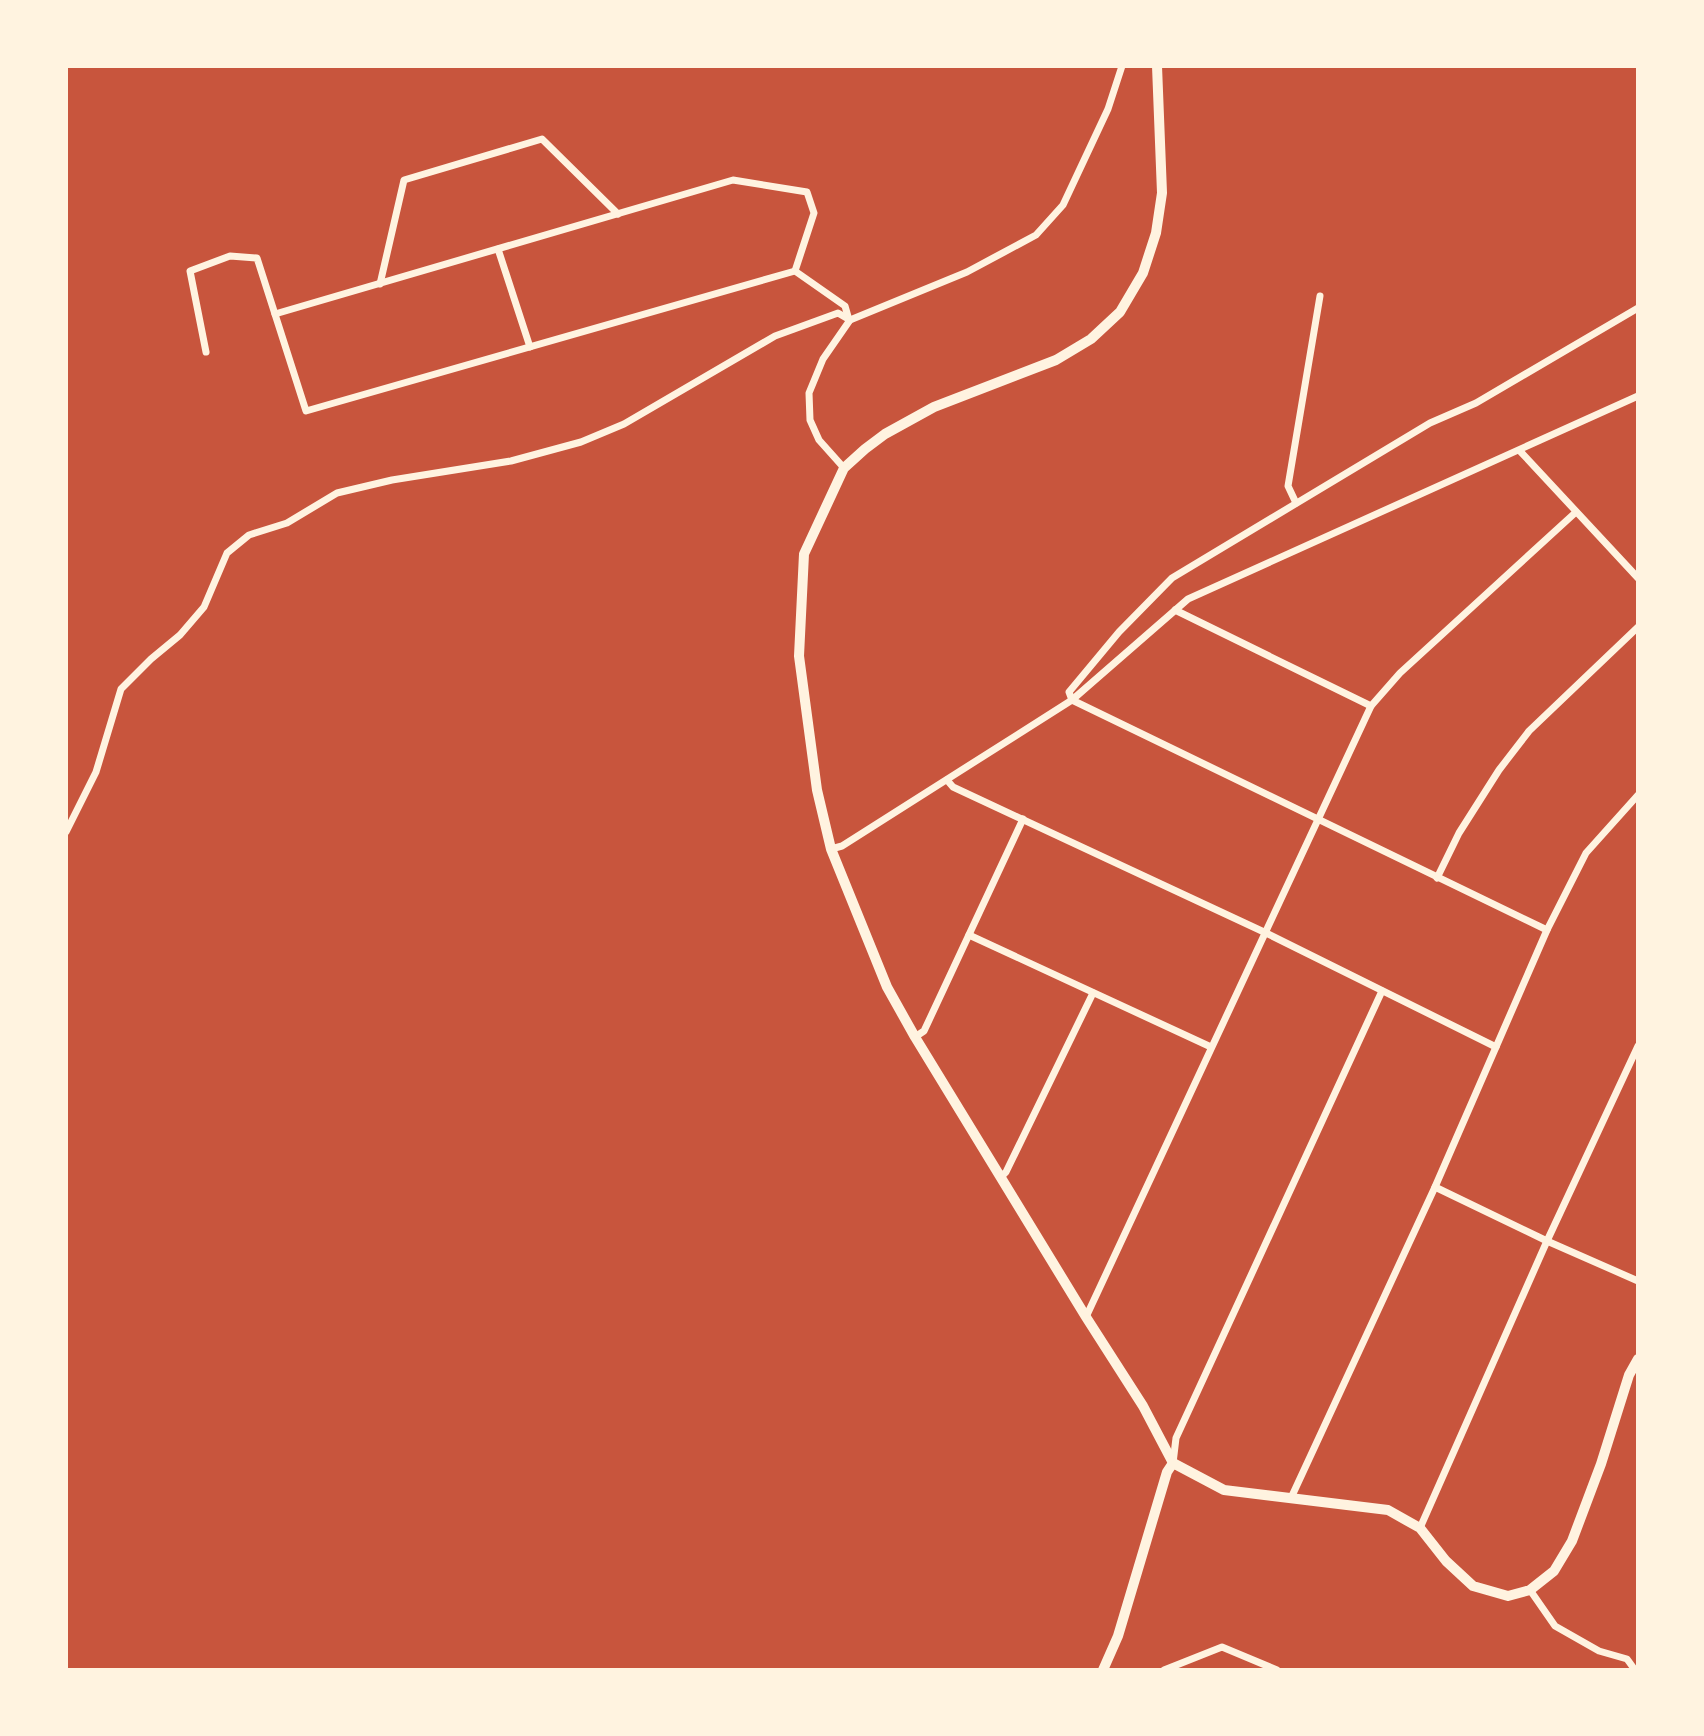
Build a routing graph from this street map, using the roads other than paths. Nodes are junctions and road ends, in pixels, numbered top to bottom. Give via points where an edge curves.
1 (1122, 66) edge
2 (1157, 66) edge
3 (618, 214) junction
4 (498, 249) junction
5 (795, 271) junction
6 (380, 284) junction
7 (1320, 296) dead end
8 (1637, 308) edge
9 (275, 314) junction
10 (850, 320) junction
11 (530, 347) junction
12 (206, 352) dead end
13 (1637, 396) edge
14 (1520, 451) junction
15 (844, 468) junction
16 (1296, 503) junction
17 (1576, 512) junction
18 (1637, 578) edge
19 (1175, 610) junction
20 (1637, 627) edge
21 (1072, 700) junction
22 (1371, 706) junction
23 (947, 779) junction
24 (1637, 794) edge
25 (1634, 803) edge
26 (1023, 820) junction
27 (1316, 820) junction
28 (66, 832) edge
29 (831, 849) junction
30 (1437, 878) junction
31 (1547, 930) junction
32 (1264, 932) junction
33 (969, 935) junction
34 (1382, 991) junction
35 (1093, 993) junction
36 (915, 1037) junction
37 (1637, 1046) edge
38 (1211, 1047) junction
39 (1496, 1047) junction
40 (1000, 1177) junction
41 (1435, 1187) junction
42 (1548, 1241) junction
43 (1637, 1281) edge
44 (1086, 1317) junction
45 (1637, 1359) edge
46 (1173, 1463) junction
47 (1291, 1498) junction
48 (1420, 1528) junction
49 (1530, 1590) junction
50 (1103, 1670) edge
51 (1164, 1670) edge
52 (1277, 1670) edge
53 (1635, 1670) edge

1 - 10 street via 1108,109 1063,205 1035,234 967,272
2 - 15 street via 1162,193 1156,233 1143,273 1120,312 1091,339 1056,360 934,407 885,434
3 - 4 street
3 - 5 street via 733,180 807,192 814,213
3 - 6 street via 542,139 530,142 404,180
4 - 6 street
4 - 11 street
5 - 10 street via 845,306
5 - 11 street
6 - 9 street
7 - 16 street via 1288,486
8 - 16 street
9 - 11 street via 306,411
9 - 12 street via 257,258 230,256 190,271
10 - 15 street via 823,359 808,393 810,420 819,440
10 - 28 street via 838,313 775,336 624,424 581,442 511,461 337,493 287,523 249,535 228,553 204,607 121,689 96,772
13 - 14 street
14 - 17 street
14 - 19 street via 1188,599
15 - 29 street via 804,554 799,656 817,790
16 - 21 street via 1172,578 1069,692
17 - 18 street
17 - 22 street via 1400,673
19 - 21 street
19 - 22 street
20 - 30 street via 1529,731 1465,822
21 - 23 street
21 - 27 street
22 - 27 street
23 - 26 street via 953,787
23 - 29 street
24 - 25 street
25 - 31 street via 1586,853
26 - 32 street
26 - 33 street
27 - 30 street
27 - 32 street
29 - 36 street via 887,987
30 - 31 street
31 - 39 street
32 - 34 street
32 - 38 street
33 - 35 street
33 - 36 street via 924,1031
34 - 39 street
34 - 46 street via 1176,1438
35 - 38 street
35 - 40 street
36 - 40 street
37 - 42 street
38 - 44 street
39 - 41 street
40 - 44 street
41 - 42 street
41 - 47 street
42 - 43 street
42 - 48 street
44 - 46 street
45 - 49 street via 1572,1541 1554,1571
46 - 47 street via 1224,1490
46 - 50 street
47 - 48 street via 1388,1510
48 - 49 street via 1473,1586 1508,1596
49 - 53 street via 1555,1626 1599,1651 1627,1659
51 - 52 street via 1222,1647

